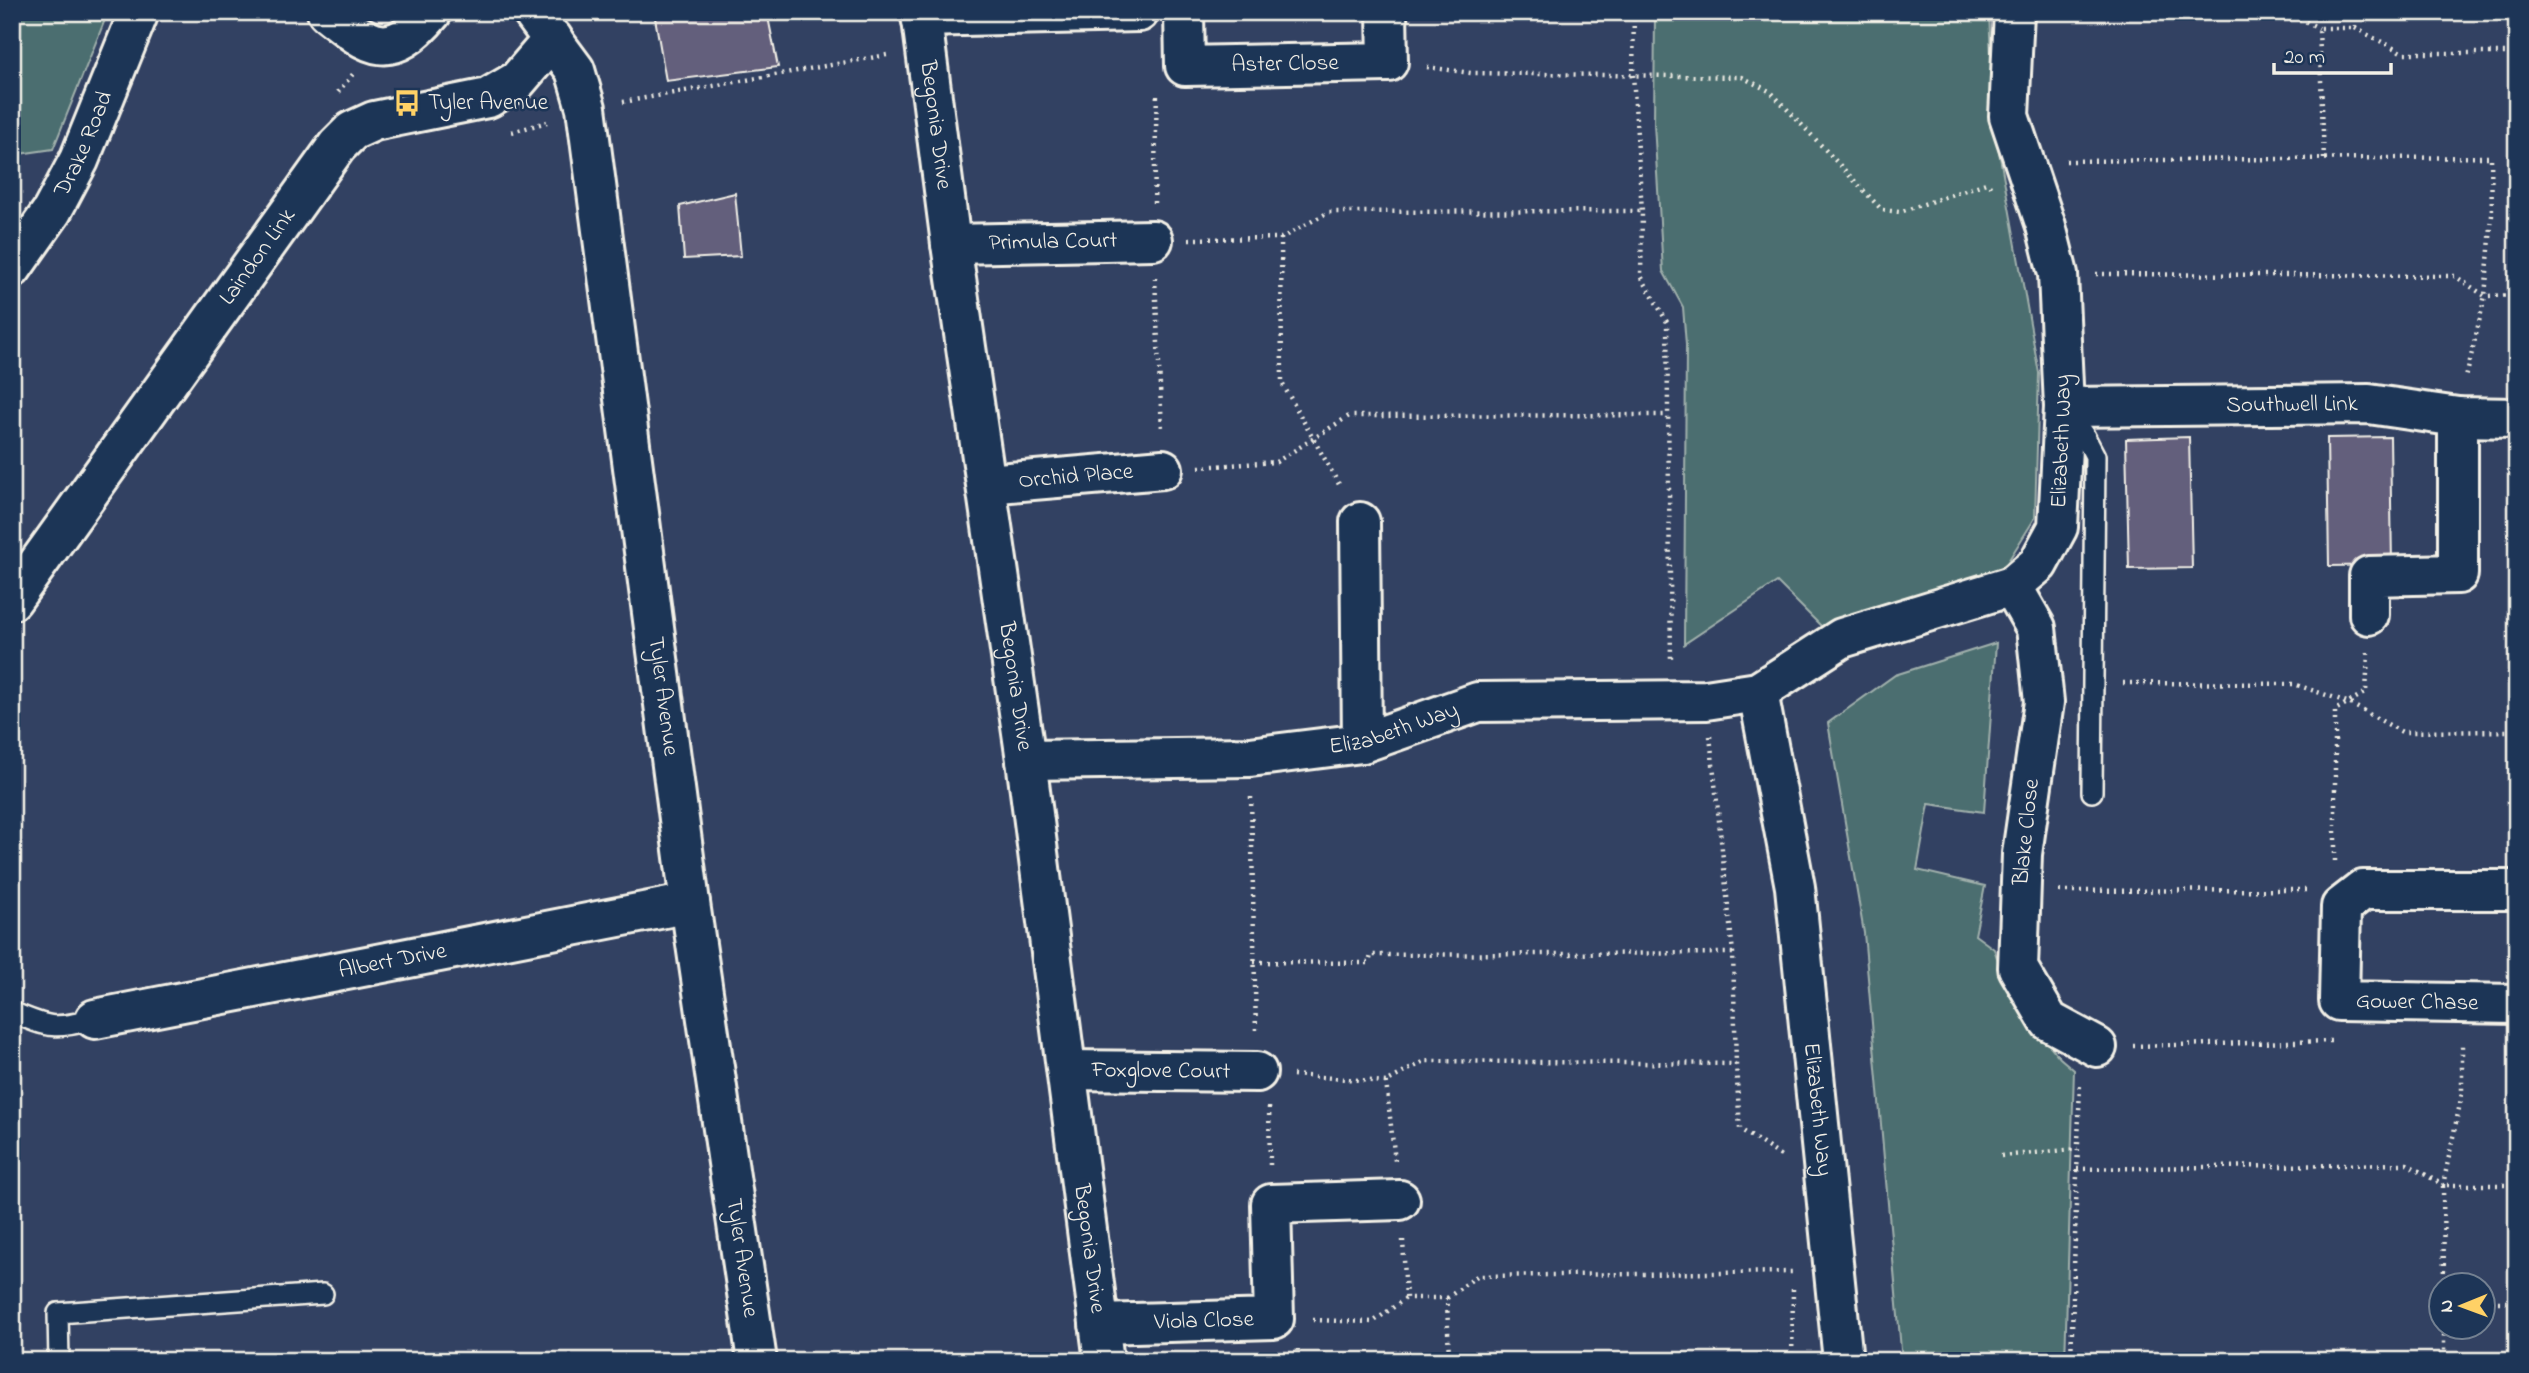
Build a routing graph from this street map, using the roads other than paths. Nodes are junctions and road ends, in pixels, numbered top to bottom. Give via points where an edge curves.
1 (139, 12) edge
2 (327, 12) edge
3 (432, 12) edge
4 (1139, 12) edge
5 (1184, 12) edge
6 (1387, 12) edge
7 (2014, 12) edge
8 (543, 26) edge
9 (923, 26) edge
10 (1153, 240) road end
11 (951, 244) junction
12 (12, 268) edge
13 (2064, 407) junction
14 (2458, 417) junction
15 (2517, 418) edge
16 (1163, 469) road end
17 (987, 484) junction
18 (1360, 523) road end
19 (2012, 586) junction
20 (12, 600) edge
21 (2370, 615) road end
22 (1759, 692) junction
23 (1362, 743) junction
24 (1026, 760) junction
25 (2092, 792) dead end
26 (2517, 890) edge
27 (690, 903) junction
28 (2517, 1004) edge
29 (12, 1012) edge
30 (95, 1019) joint
31 (2089, 1042) road end
32 (1066, 1070) junction
33 (1263, 1073) road end
34 (1400, 1200) dead end
35 (323, 1294) dead end
36 (1102, 1343) edge
37 (59, 1361) edge
38 (757, 1361) edge
39 (1843, 1361) edge

1 - 12 street, Drake Road via 79,160 52,211
2 - 3 street via 356,35 379,45 396,44
4 - 9 street
5 - 6 street, Aster Close via 1185,66 1388,62
7 - 13 street, Elizabeth Way via 2008,116 2058,274
8 - 20 street, Laindon Link via 517,81 488,98 374,121 352,131 337,146
8 - 27 street, Tyler Avenue via 575,70 586,108
9 - 11 street, Begonia Drive
10 - 11 street, Primula Court
11 - 17 street, Begonia Drive
13 - 14 street, Southwell Link via 2369,404
13 - 19 street, Elizabeth Way via 2057,527 2038,564
13 - 25 lane via 2095,456
14 - 15 street, Southwell Link
14 - 21 street via 2458,574 2369,576
16 - 17 street, Orchid Place
17 - 24 street, Begonia Drive
18 - 23 street
19 - 22 street, Elizabeth Way via 1842,638
19 - 31 street, Blake Close via 2036,628 2044,702 2022,854 2018,968 2049,1021
22 - 23 street, Elizabeth Way via 1688,700 1478,702
22 - 39 street, Elizabeth Way via 1795,887
23 - 24 street, Elizabeth Way via 1250,757
24 - 32 street, Begonia Drive
26 - 28 street, Gower Chase via 2348,890 2341,907 2339,1001
27 - 30 street, Albert Drive
27 - 38 street, Tyler Avenue
29 - 30 lane via 60,1027
32 - 33 street, Foxglove Court
32 - 36 street, Begonia Drive
34 - 36 street, Viola Close via 1271,1204 1274,1319
35 - 37 lane via 58,1313

